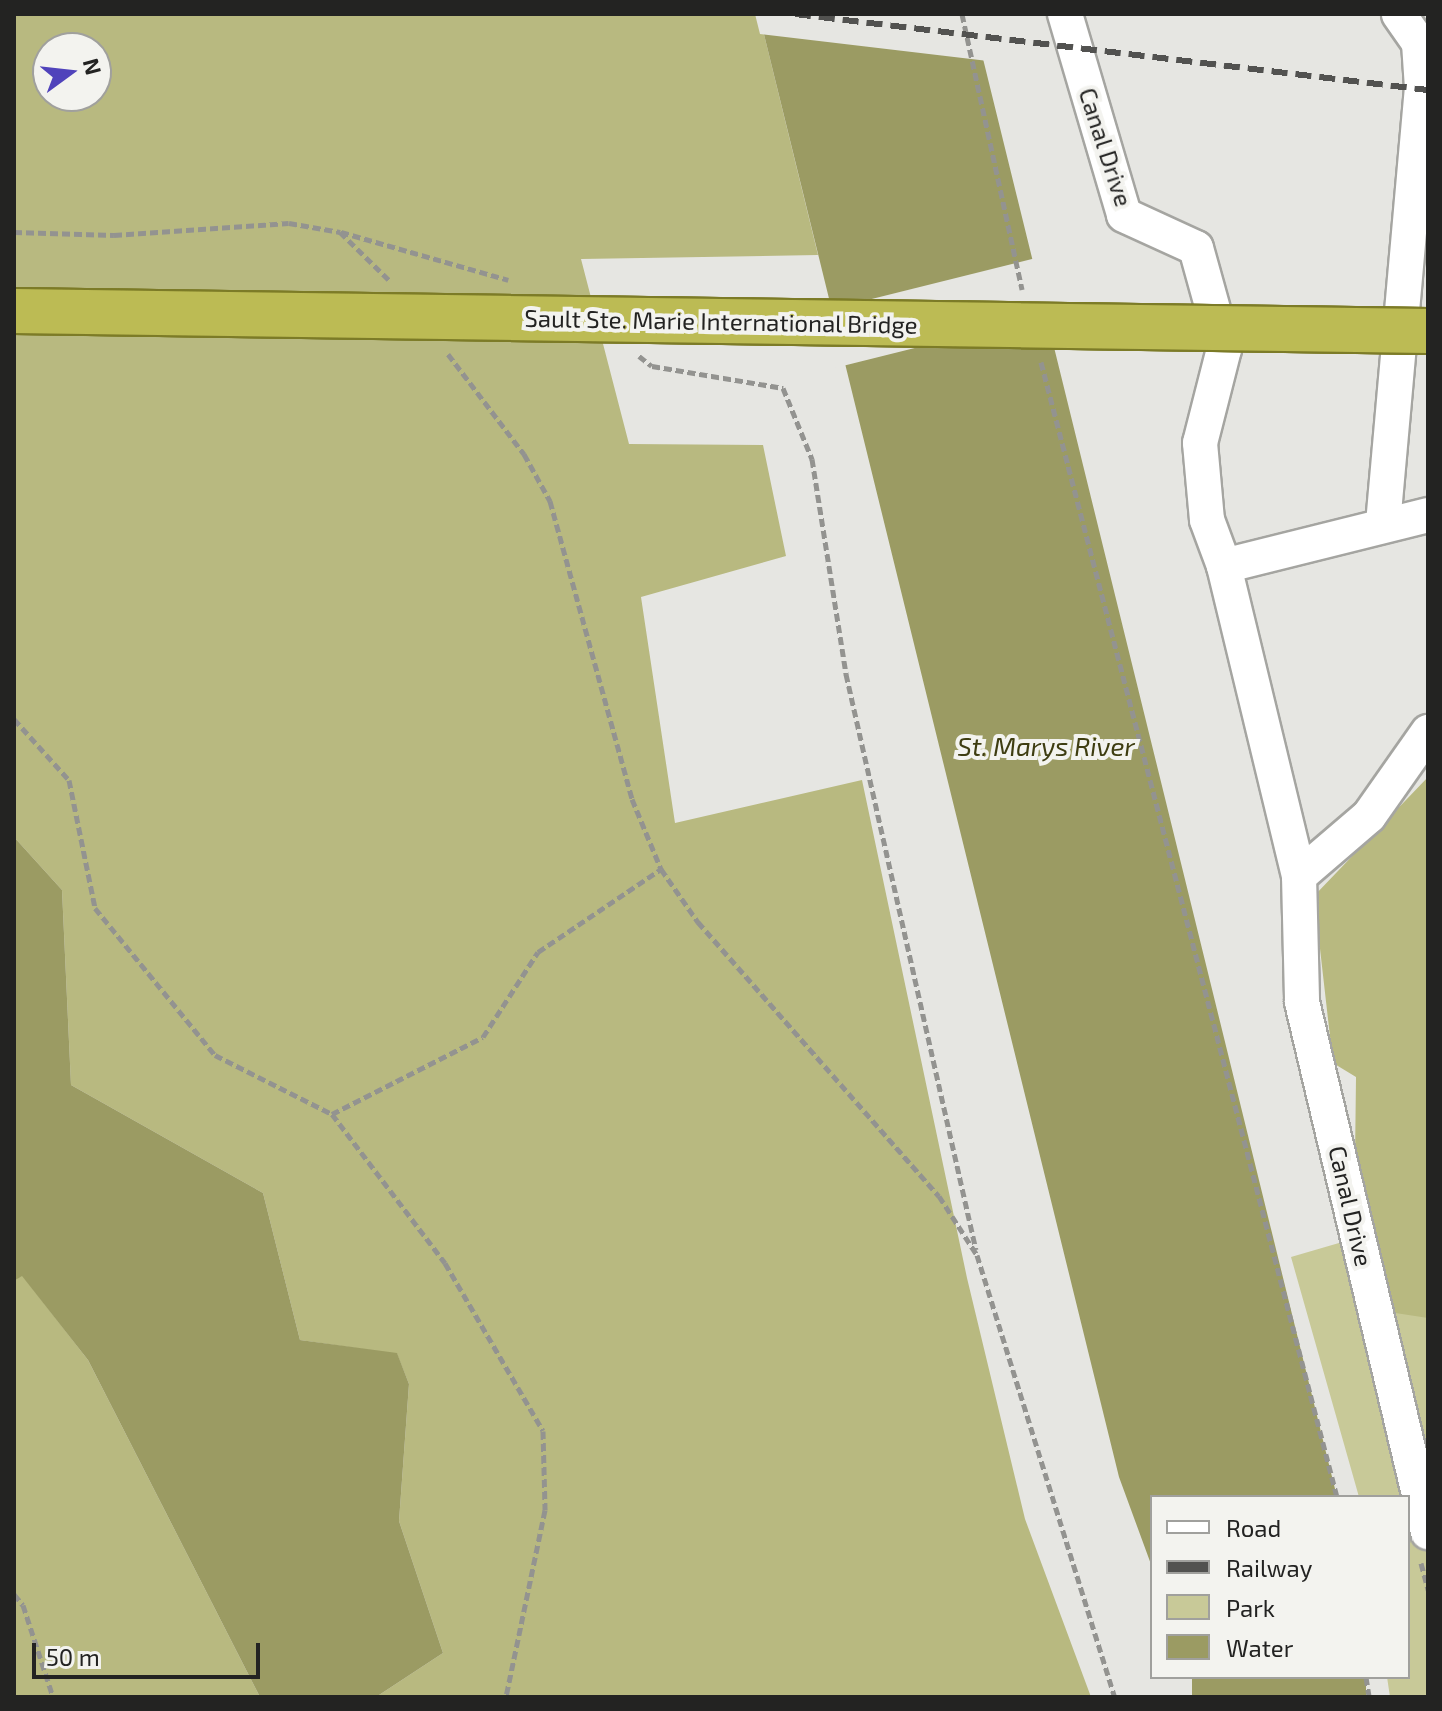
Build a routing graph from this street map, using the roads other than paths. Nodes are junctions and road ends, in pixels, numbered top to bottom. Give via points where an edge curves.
1 (1065, 14) edge
2 (1399, 14) edge
3 (14, 311) edge
4 (1428, 331) edge
5 (1428, 515) edge
6 (1383, 524) junction
7 (1224, 566) junction
8 (1428, 732) edge
9 (1299, 876) junction
10 (1428, 1532) edge

1 - 7 street, Canal Drive via 1124,215 1196,248 1224,349 1200,443 1207,520
2 - 6 street via 1419,43 1422,88
3 - 4 highway, Sault Ste. Marie International Bridge, bridge
5 - 6 street
6 - 7 street
7 - 9 street, Canal Drive
8 - 9 street via 1369,816
9 - 10 street, Canal Drive via 1302,1002

